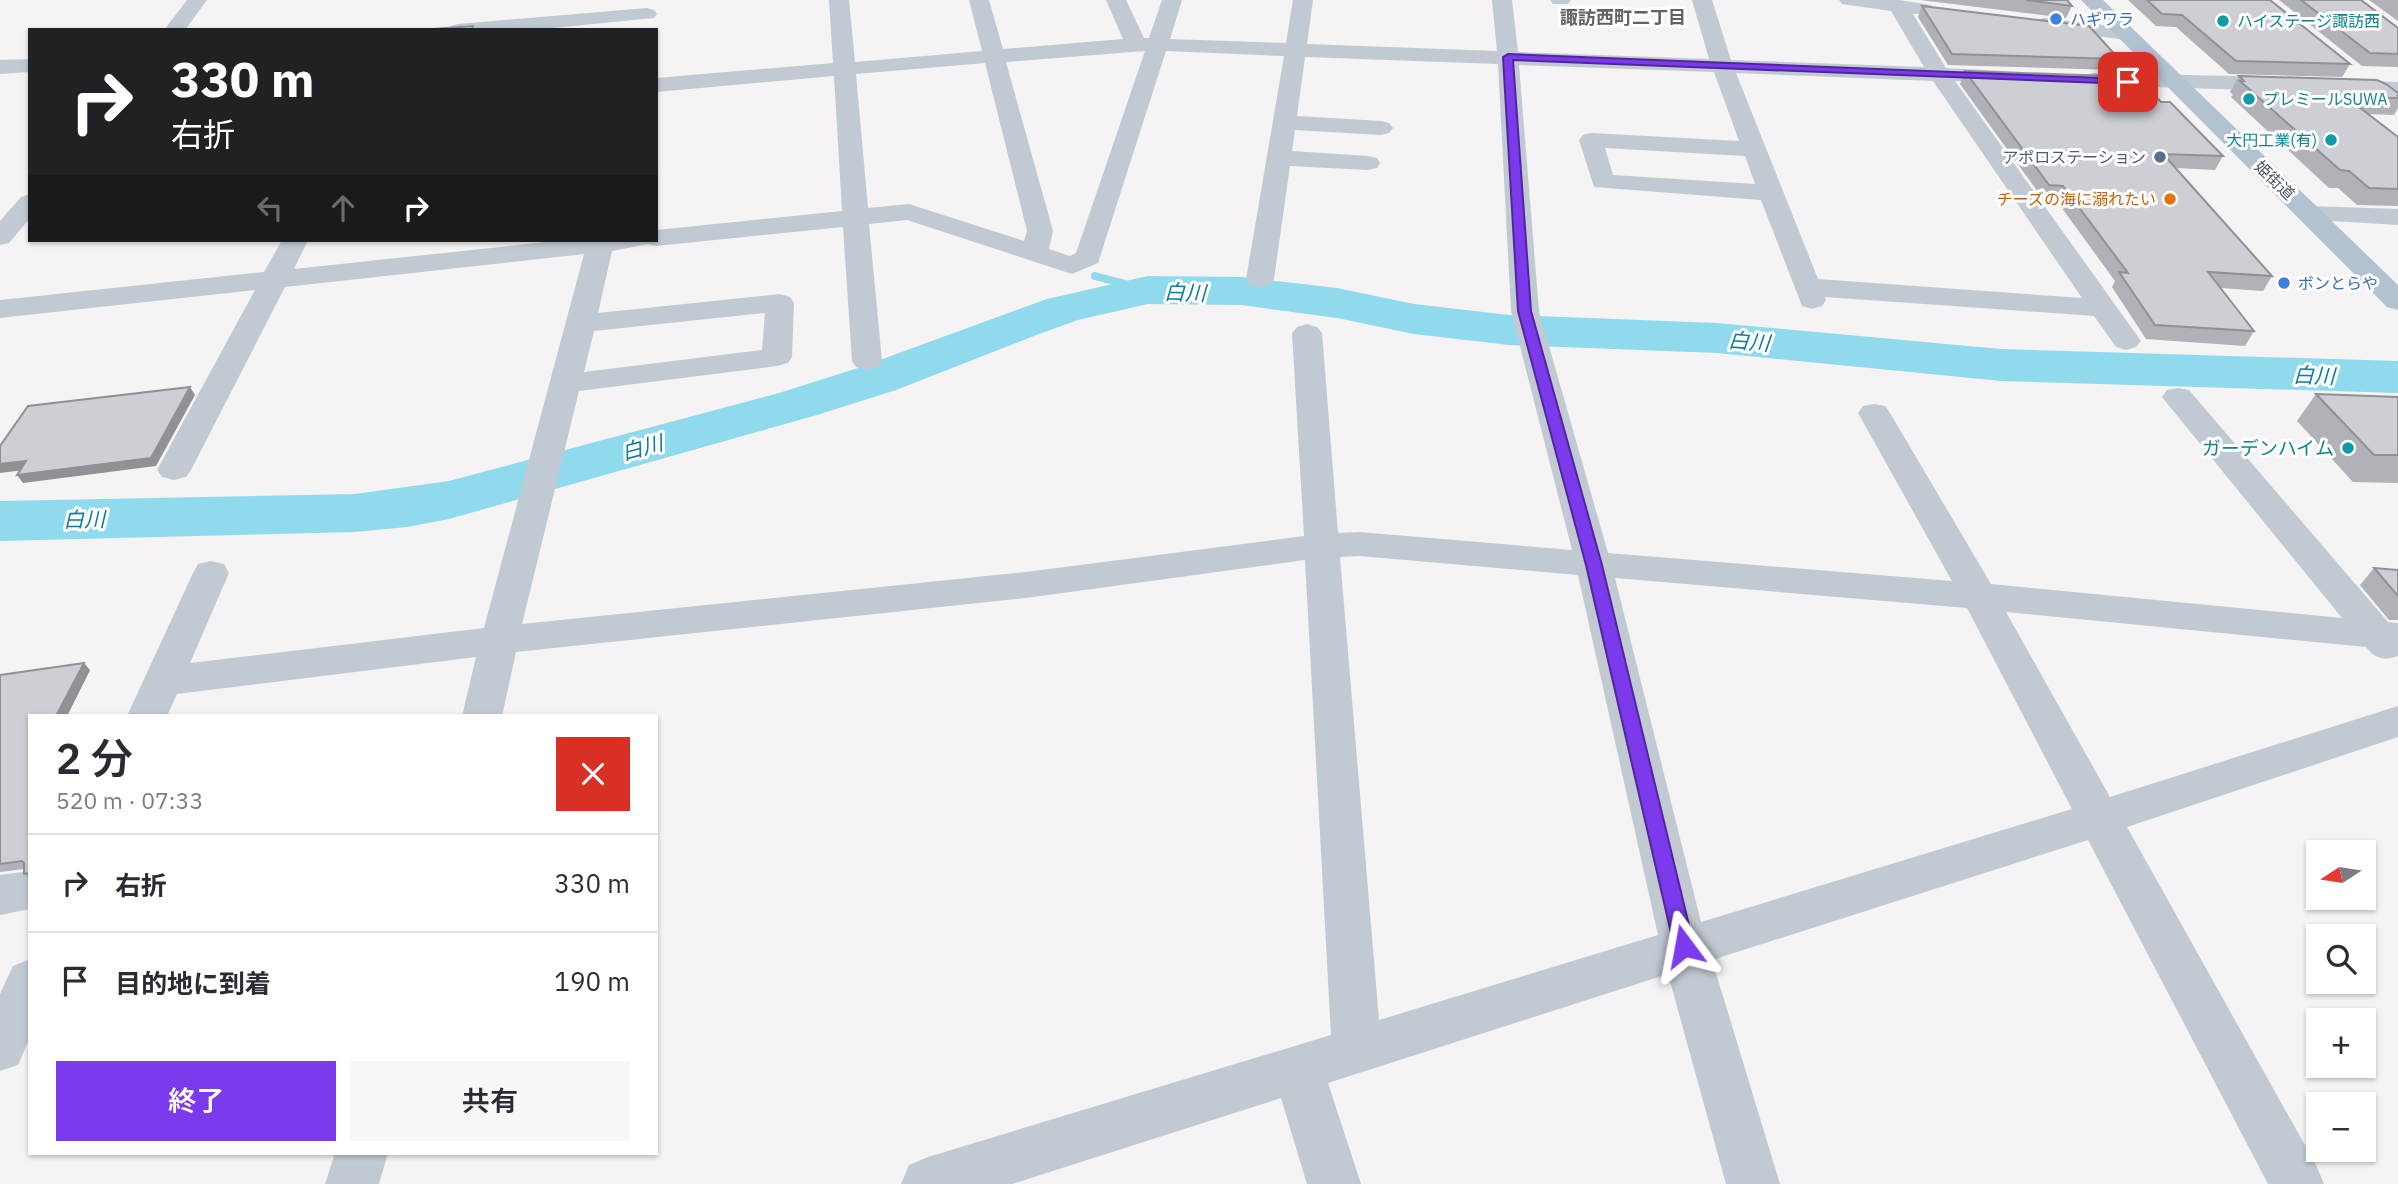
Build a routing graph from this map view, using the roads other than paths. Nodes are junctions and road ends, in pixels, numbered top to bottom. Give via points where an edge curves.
1 (197, 0) edge
2 (839, 0) edge
3 (979, 0) edge
4 (1116, 0) edge
5 (1172, 0) edge
6 (1303, 0) edge
7 (1502, 0) edge
8 (1702, 0) edge
9 (1849, 0) edge
10 (2091, 0) edge
11 (1898, 6) junction
12 (1937, 11) edge
13 (647, 15) edge
14 (2029, 22) edge
15 (176, 28) edge
16 (483, 28) edge
17 (2126, 34) junction
18 (1147, 44) junction
19 (1295, 48) junction
20 (994, 55) junction
21 (1508, 57) junction
22 (2343, 64) edge
23 (28, 65) edge
24 (1722, 65) junction
25 (0, 67) edge
26 (844, 69) junction
27 (1939, 74) junction
28 (2030, 78) edge
29 (2069, 79) edge
30 (2175, 82) junction
31 (658, 85) edge
32 (2372, 88) junction
33 (2398, 89) edge
34 (2398, 108) edge
35 (1284, 122) junction
36 (1381, 128) dead end
37 (1754, 149) junction
38 (1278, 158) junction
39 (1368, 163) dead end
40 (1771, 193) junction
41 (28, 204) edge
42 (2309, 214) junction
43 (856, 217) junction
44 (2398, 217) edge
45 (0, 237) edge
46 (658, 238) edge
47 (294, 242) edge
48 (601, 242) edge
49 (1034, 254) junction
50 (274, 278) junction
51 (1260, 278) dead end
52 (2398, 301) edge
53 (2103, 308) junction
54 (0, 309) edge
55 (580, 324) junction
56 (1307, 332) dead end
57 (2126, 341) dead end
58 (867, 360) dead end
59 (565, 384) junction
60 (2178, 397) dead end
61 (1874, 413) dead end
62 (174, 470) dead end
63 (1320, 546) junction
64 (1594, 565) junction
65 (211, 573) dead end
66 (1979, 596) junction
67 (499, 639) junction
68 (2391, 644) edge
69 (163, 681) junction
70 (149, 714) edge
71 (482, 714) edge
72 (2398, 721) edge
73 (2098, 818) junction
74 (28, 890) edge
75 (0, 895) edge
76 (1684, 946) junction
77 (28, 985) edge
78 (0, 1048) edge
79 (1357, 1051) junction
80 (1298, 1070) junction
81 (361, 1155) edge
82 (982, 1175) edge
83 (352, 1184) edge
84 (928, 1184) edge
85 (1334, 1184) edge
86 (1753, 1184) edge
87 (2297, 1184) edge

1 - 15 street
2 - 26 street
3 - 20 street
4 - 18 street
5 - 18 street
6 - 19 street
7 - 21 street
8 - 24 street
9 - 11 street
10 - 17 main road, 姫街道
11 - 12 street
11 - 27 street
13 - 16 street
14 - 17 street
17 - 30 main road, 姫街道
18 - 19 street
18 - 20 street
18 - 49 street via 1088,257 1072,266
19 - 21 street
19 - 35 street
20 - 26 street
20 - 49 street via 1040,231
21 - 24 street
21 - 64 street via 1526,316
22 - 32 street
23 - 25 street
24 - 27 street
24 - 37 street
26 - 31 street
26 - 43 street
27 - 28 street
27 - 53 street
29 - 30 street
30 - 32 street
30 - 42 main road, 姫街道
32 - 33 street
32 - 34 street
35 - 36 street
35 - 38 street
37 - 40 street
37 - 40 street via 1591,140 1602,182
38 - 39 street
38 - 51 street
40 - 53 street via 1810,294
41 - 45 street
42 - 44 street
42 - 52 main road, 姫街道
43 - 46 street
43 - 49 street via 909,212
43 - 58 street
47 - 50 street
48 - 50 street
48 - 55 street
50 - 54 street
50 - 62 street
53 - 57 street
55 - 59 street
55 - 59 street via 780,303 777,357
56 - 63 street
59 - 67 street
60 - 68 street
61 - 66 street
63 - 64 street via 1359,544
63 - 67 street via 1026,585
63 - 79 street
64 - 66 street
64 - 76 street
65 - 69 street
66 - 68 street
66 - 73 street
67 - 69 street
67 - 71 street
69 - 70 street
72 - 73 street
73 - 76 street
73 - 87 street
74 - 75 street
76 - 79 street
76 - 86 street
77 - 78 street
79 - 80 street
80 - 82 street
80 - 85 street
81 - 83 street
82 - 84 street

